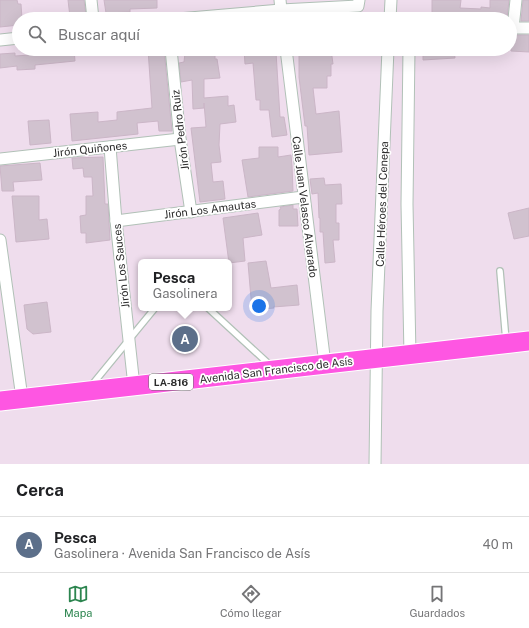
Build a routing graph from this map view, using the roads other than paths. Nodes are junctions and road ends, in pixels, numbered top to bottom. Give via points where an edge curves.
1 (91, 0) edge
2 (391, 0) edge
3 (516, 0) edge
4 (358, 3) edge
5 (281, 10) edge
6 (93, 12) edge
7 (258, 12) edge
8 (390, 12) edge
9 (514, 12) edge
10 (517, 28) edge
11 (529, 28) edge
12 (12, 39) edge
13 (0, 40) edge
14 (173, 56) edge
15 (287, 56) edge
16 (388, 56) edge
17 (409, 56) edge
18 (180, 139) junction
19 (110, 147) junction
20 (0, 159) edge
21 (304, 197) junction
22 (191, 212) junction
23 (116, 221) junction
24 (0, 240) edge
25 (500, 271) dead end
26 (152, 311) edge
27 (211, 311) edge
28 (129, 339) junction
29 (529, 341) edge
30 (506, 344) junction
31 (408, 355) junction
32 (374, 359) junction
33 (333, 363) junction
34 (275, 370) junction
35 (134, 386) junction
36 (87, 391) junction
37 (22, 398) junction
38 (0, 401) edge
39 (375, 464) edge

1 - 6 street
2 - 8 street
3 - 9 street
4 - 5 street
5 - 7 street
10 - 11 street
12 - 13 street
14 - 18 street, Jirón Pedro Ruiz
15 - 21 street, Calle Juan Velasco Alvarado
16 - 32 street, Calle Héroes del Cenepa
17 - 31 street
18 - 19 street, Jirón Quiñones
18 - 22 street, Jirón Pedro Ruiz
19 - 20 street, Jirón Quiñones
19 - 23 street, Jirón Los Sauces
21 - 22 street, Jirón Los Amautas
21 - 33 street, Calle Juan Velasco Alvarado
22 - 23 street, Jirón Los Amautas
23 - 28 street, Jirón Los Sauces
24 - 37 street
25 - 30 lane
26 - 28 lane
27 - 34 lane
28 - 35 street, Jirón Los Sauces
28 - 36 lane
29 - 30 highway, Avenida San Francisco de Asís / LA-816
30 - 31 highway, Avenida San Francisco de Asís / LA-816
31 - 32 highway, Avenida San Francisco de Asís / LA-816
32 - 33 highway, Avenida San Francisco de Asís / LA-816
32 - 39 street, Calle Héroes del Cenepa
33 - 34 highway, Avenida San Francisco de Asís / LA-816
34 - 35 highway, Avenida San Francisco de Asís / LA-816
35 - 36 highway, Avenida San Francisco de Asís / LA-816
36 - 37 highway, Avenida San Francisco de Asís / LA-816
37 - 38 highway, Avenida San Francisco de Asís / LA-816

